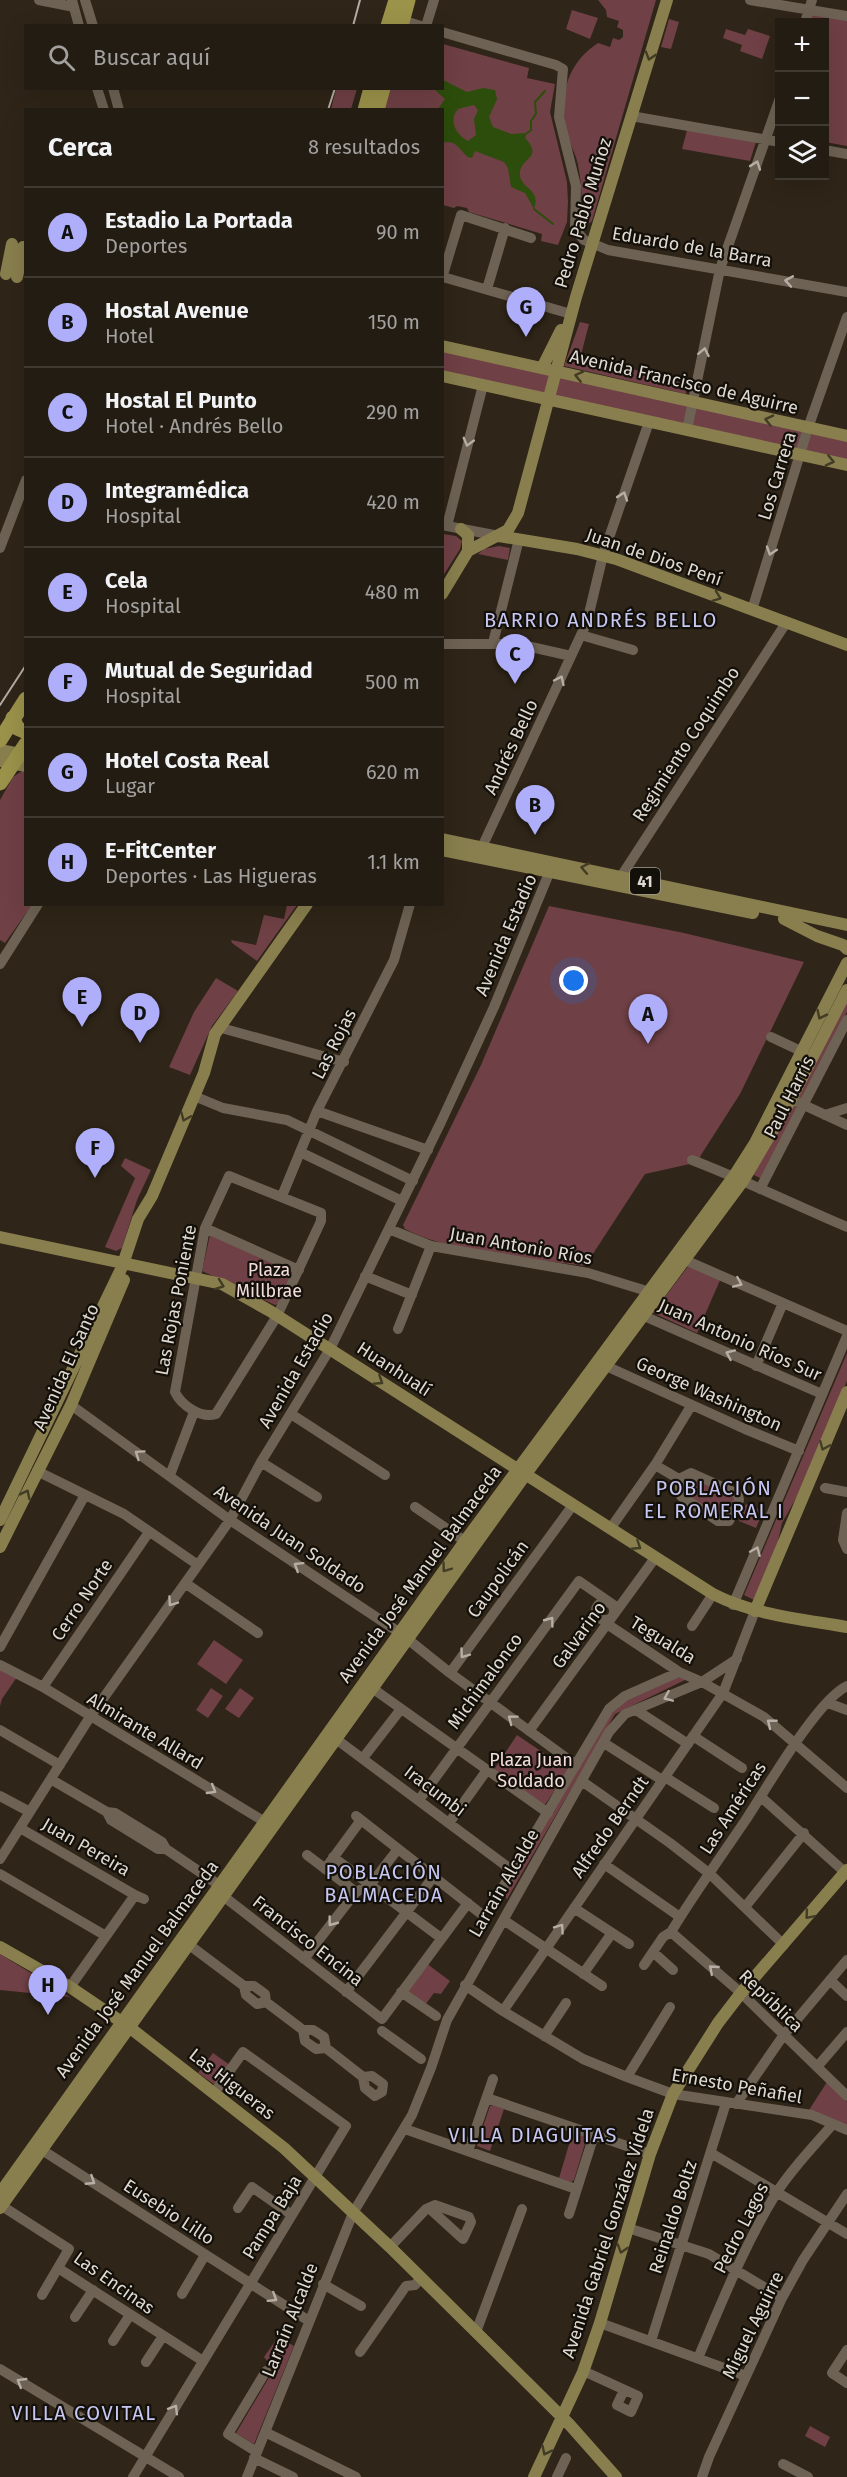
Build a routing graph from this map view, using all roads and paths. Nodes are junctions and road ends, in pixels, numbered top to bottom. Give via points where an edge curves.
1 (39, 0) edge
2 (85, 0) edge
3 (396, 0) edge
4 (408, 0) edge
5 (434, 0) edge
6 (667, 0) edge
7 (750, 0) edge
8 (73, 3) edge
9 (810, 5) edge
10 (847, 16) edge
11 (396, 22) edge
12 (78, 24) edge
13 (92, 24) edge
14 (424, 24) edge
15 (444, 33) edge
16 (98, 90) edge
17 (113, 90) edge
18 (369, 90) edge
19 (382, 90) edge
20 (103, 108) edge
21 (118, 108) edge
22 (365, 108) edge
23 (378, 108) edge
24 (775, 112) edge
25 (632, 116) junction
26 (765, 140) junction
27 (775, 141) edge
28 (829, 151) edge
29 (847, 154) edge
30 (505, 228) junction
31 (531, 238) dead end
32 (15, 245) edge
33 (593, 245) junction
34 (720, 269) junction
35 (444, 274) edge
36 (12, 275) edge
37 (444, 277) edge
38 (486, 289) junction
39 (847, 291) edge
40 (572, 314) junction
41 (847, 317) edge
42 (444, 346) edge
43 (542, 368) junction
44 (555, 371) junction
45 (444, 376) edge
46 (483, 385) junction
47 (547, 399) junction
48 (694, 402) junction
49 (648, 422) junction
50 (808, 428) junction
51 (687, 430) junction
52 (847, 436) edge
53 (801, 455) junction
54 (847, 465) edge
55 (24, 485) edge
56 (518, 513) junction
57 (445, 526) edge
58 (461, 529) junction
59 (499, 536) junction
60 (519, 539) junction
61 (0, 548) edge
62 (468, 551) junction
63 (603, 555) junction
64 (444, 591) edge
65 (752, 610) junction
66 (786, 623) junction
67 (581, 635) junction
68 (494, 643) junction
69 (444, 644) edge
70 (847, 645) edge
71 (633, 650) dead end
72 (571, 656) junction
73 (24, 702) edge
74 (13, 718) junction
75 (24, 731) edge
76 (0, 740) edge
77 (0, 750) edge
78 (18, 757) edge
79 (0, 783) edge
80 (444, 839) edge
81 (482, 847) junction
82 (444, 850) edge
83 (552, 867) junction
84 (622, 881) junction
85 (37, 906) edge
86 (306, 906) edge
87 (409, 906) edge
88 (784, 919) junction
89 (847, 925) edge
90 (847, 932) edge
91 (847, 949) edge
92 (269, 962) junction
93 (847, 963) edge
94 (0, 964) edge
95 (847, 990) edge
96 (844, 1004) edge
97 (847, 1020) edge
98 (225, 1029) junction
99 (771, 1037) dead end
100 (803, 1052) junction
101 (344, 1062) junction
102 (204, 1073) junction
103 (194, 1096) junction
104 (791, 1099) junction
105 (805, 1105) junction
106 (847, 1108) edge
107 (317, 1111) junction
108 (825, 1115) junction
109 (847, 1125) edge
110 (309, 1130) junction
111 (428, 1149) junction
112 (300, 1152) junction
113 (692, 1160) dead end
114 (738, 1178) junction
115 (413, 1181) junction
116 (760, 1189) junction
117 (282, 1196) junction
118 (402, 1201) junction
119 (847, 1227) edge
120 (205, 1228) junction
121 (389, 1228) junction
122 (0, 1232) edge
123 (0, 1237) edge
124 (27, 1244) junction
125 (431, 1246) junction
126 (685, 1260) junction
127 (127, 1264) junction
128 (299, 1270) junction
129 (365, 1276) junction
130 (195, 1277) junction
131 (650, 1292) junction
132 (412, 1295) junction
133 (783, 1303) junction
134 (277, 1316) junction
135 (644, 1316) junction
136 (398, 1329) dead end
137 (847, 1331) edge
138 (847, 1336) edge
139 (330, 1349) junction
140 (606, 1366) junction
141 (756, 1366) junction
142 (847, 1392) edge
143 (822, 1394) junction
144 (71, 1405) junction
145 (691, 1406) junction
146 (54, 1410) junction
147 (194, 1412) junction
148 (291, 1414) junction
149 (799, 1451) junction
150 (261, 1462) junction
151 (655, 1465) junction
152 (37, 1471) junction
153 (521, 1472) junction
154 (170, 1475) junction
155 (384, 1475) dead end
156 (679, 1479) junction
157 (825, 1488) dead end
158 (847, 1492) edge
159 (85, 1495) junction
160 (317, 1497) dead end
161 (573, 1505) junction
162 (415, 1508) dead end
163 (847, 1513) edge
164 (0, 1520) edge
165 (230, 1520) junction
166 (610, 1529) junction
167 (149, 1532) junction
168 (470, 1544) junction
169 (0, 1547) edge
170 (847, 1549) edge
171 (655, 1558) junction
172 (198, 1565) junction
173 (185, 1583) junction
174 (713, 1594) junction
175 (733, 1605) junction
176 (615, 1606) junction
177 (756, 1611) junction
178 (609, 1621) junction
179 (692, 1626) dead end
180 (847, 1627) edge
181 (258, 1633) dead end
182 (404, 1636) junction
183 (0, 1647) edge
184 (737, 1659) junction
185 (0, 1665) edge
186 (679, 1672) junction
187 (450, 1673) junction
188 (702, 1682) junction
189 (847, 1686) edge
190 (43, 1687) junction
191 (372, 1688) junction
192 (723, 1693) junction
193 (489, 1702) junction
194 (828, 1703) junction
195 (401, 1709) junction
196 (636, 1710) junction
197 (847, 1710) edge
198 (90, 1717) junction
199 (0, 1730) edge
200 (529, 1731) junction
201 (336, 1739) junction
202 (691, 1740) junction
203 (604, 1743) junction
204 (796, 1743) junction
205 (457, 1748) junction
206 (363, 1758) junction
207 (60, 1765) junction
208 (576, 1765) junction
209 (742, 1768) dead end
210 (487, 1770) junction
211 (664, 1778) junction
212 (52, 1780) junction
213 (582, 1782) junction
214 (847, 1788) edge
215 (0, 1796) edge
216 (761, 1797) junction
217 (419, 1800) junction
218 (714, 1808) dead end
219 (30, 1812) junction
220 (548, 1813) junction
221 (636, 1819) junction
222 (449, 1822) junction
223 (268, 1824) junction
224 (20, 1828) junction
225 (804, 1833) junction
226 (398, 1849) junction
227 (307, 1855) dead end
228 (333, 1857) junction
229 (0, 1859) edge
230 (604, 1864) junction
231 (325, 1869) junction
232 (513, 1871) junction
233 (846, 1872) edge
234 (0, 1874) edge
235 (710, 1874) junction
236 (434, 1876) junction
237 (370, 1885) junction
238 (219, 1890) junction
239 (356, 1892) junction
240 (500, 1892) dead end
241 (468, 1903) junction
242 (745, 1907) junction
243 (574, 1908) junction
244 (406, 1912) junction
245 (480, 1913) dead end
246 (680, 1917) junction
247 (505, 1921) junction
248 (671, 1932) junction
249 (612, 1933) junction
250 (106, 1936) junction
251 (441, 1938) junction
252 (188, 1944) junction
253 (629, 1944) dead end
254 (784, 1945) junction
255 (0, 1947) edge
256 (546, 1949) junction
257 (653, 1952) junction
258 (304, 1959) junction
259 (847, 1959) edge
260 (644, 1965) dead end
261 (673, 1970) dead end
262 (584, 1974) junction
263 (830, 1980) junction
264 (465, 1985) junction
265 (602, 1986) dead end
266 (70, 1987) junction
267 (346, 1992) junction
268 (401, 1992) junction
269 (741, 1993) junction
270 (847, 1996) edge
271 (566, 2003) dead end
272 (670, 2007) dead end
273 (503, 2011) junction
274 (436, 2016) dead end
275 (125, 2024) junction
276 (382, 2031) dead end
277 (847, 2032) edge
278 (544, 2036) junction
279 (783, 2036) junction
280 (421, 2060) dead end
281 (817, 2067) junction
282 (363, 2077) dead end
283 (627, 2077) junction
284 (494, 2079) dead end
285 (214, 2093) junction
286 (673, 2094) junction
287 (847, 2096) edge
288 (487, 2098) junction
289 (64, 2101) junction
290 (731, 2104) junction
291 (833, 2124) junction
292 (405, 2128) junction
293 (847, 2130) edge
294 (594, 2135) junction
295 (42, 2150) junction
296 (468, 2151) junction
297 (711, 2153) junction
298 (650, 2154) junction
299 (316, 2179) junction
300 (576, 2189) junction
301 (777, 2192) junction
302 (847, 2194) edge
303 (1, 2202) edge
304 (238, 2208) dead end
305 (429, 2208) dead end
306 (522, 2210) dead end
307 (353, 2213) junction
308 (569, 2214) dead end
309 (292, 2215) junction
310 (827, 2222) junction
311 (628, 2228) junction
312 (847, 2234) edge
313 (681, 2245) junction
314 (390, 2247) junction
315 (205, 2255) junction
316 (58, 2268) junction
317 (736, 2270) junction
318 (421, 2278) junction
319 (250, 2283) junction
320 (323, 2284) junction
321 (93, 2290) junction
322 (182, 2294) dead end
323 (42, 2295) dead end
324 (782, 2298) junction
325 (361, 2306) dead end
326 (130, 2315) junction
327 (75, 2317) dead end
328 (309, 2321) junction
329 (600, 2323) junction
330 (476, 2332) junction
331 (163, 2336) junction
332 (113, 2341) dead end
333 (651, 2341) junction
334 (847, 2350) edge
335 (360, 2352) dead end
336 (698, 2358) junction
337 (203, 2361) junction
338 (146, 2362) dead end
339 (0, 2369) edge
340 (266, 2371) dead end
341 (583, 2372) junction
342 (746, 2376) junction
343 (847, 2383) edge
344 (624, 2390) dead end
345 (563, 2418) junction
346 (265, 2432) junction
347 (256, 2455) junction
348 (146, 2457) junction
349 (566, 2458) dead end
350 (783, 2464) dead end
351 (134, 2477) edge
352 (178, 2477) edge
353 (247, 2477) edge
354 (292, 2477) edge
355 (356, 2477) edge
356 (534, 2477) edge
357 (558, 2477) edge
358 (616, 2477) edge
359 (702, 2477) edge
360 (808, 2477) edge

1 - 8 street
2 - 13 street
3 - 11 highway
4 - 11 highway
5 - 14 street
6 -> 25 main road, Pedro Pablo Muñoz
7 - 9 street
8 - 12 street
9 - 10 street
15 - 33 street, Eduardo de la Barra via 562,69 559,117 576,186 574,226 578,236
16 - 20 street
17 - 21 street
18 - 22 highway
19 - 23 highway
24 - 26 street
25 - 26 street
25 - 33 main road, Pedro Pablo Muñoz
26 - 27 street
34 -> 26 street
28 - 29 street
30 - 31 street
30 - 35 street via 461,215
30 - 38 street
32 - 36 main road
33 - 34 street, Eduardo de la Barra
33 - 40 main road, Pedro Pablo Muñoz
39 -> 34 street, Eduardo de la Barra
48 -> 34 street
37 - 38 street
38 - 40 street
40 - 43 main road
40 - 44 main road, Pedro Pablo Muñoz
41 - 50 street, Los Carrera
42 - 43 main road, Avenida Francisco de Aguirre
43 - 44 main road, Avenida Francisco de Aguirre
44 - 47 main road, Pedro Pablo Muñoz
48 -> 44 main road, Avenida Francisco de Aguirre
45 - 46 main road
46 - 47 main road
46 -> 57 street
47 - 49 main road
47 - 56 main road, Pedro Pablo Muñoz
50 -> 48 main road, Avenida Francisco de Aguirre
48 - 51 street
49 - 51 main road
63 -> 49 street, Andrés Bello
50 - 52 main road, Avenida Francisco de Aguirre
50 - 53 street, Los Carrera
51 - 53 main road
53 -> 54 main road
53 -> 65 street, Los Carrera
55 - 61 street
56 - 59 main road, Pedro Pablo Muñoz via 508,530
56 - 60 main road
57 - 58 street, Juan de Dios Pení
58 - 59 street, Juan de Dios Pení
58 - 62 main road via 468,535
59 - 60 main road, Juan de Dios Pení
59 - 62 main road
60 - 63 main road, Juan de Dios Pení
60 - 68 street
62 - 64 main road
63 -> 65 main road, Juan de Dios Pení
63 - 67 street, Andrés Bello
65 - 66 main road, Juan de Dios Pení
66 - 70 main road, Juan de Dios Pení
66 - 84 street, Regimiento Coquimbo
67 - 71 street
67 - 72 street, Andrés Bello
68 - 69 street
68 - 72 street via 518,644
81 -> 72 street, Andrés Bello
73 - 74 highway
74 - 75 highway via 17,728
74 - 76 highway
77 - 78 main road
78 - 79 highway
80 - 81 main road, 41
81 - 83 main road, 41
82 - 83 main road, 41
83 - 84 main road, 41
83 - 111 street, Avenida Estadio via 494,1007
84 - 88 main road, 41
84 - 89 main road, 41
85 - 94 street
86 - 92 main road, Avenida El Santo
87 - 101 street, Las Rojas via 394,960
88 - 90 main road, 41
88 - 91 main road
92 - 98 main road, Avenida El Santo
92 - 102 main road, Avenida El Santo via 219,1027
93 -> 100 main road, Avenida José Manuel Balmaceda
95 - 96 main road, Avenida José Manuel Balmaceda
96 - 104 main road, Avenida José Manuel Balmaceda
97 - 105 street, Paul Harris
98 - 101 street
98 - 102 main road, Avenida El Santo
99 - 100 street
100 - 114 main road, Avenida José Manuel Balmaceda
101 - 107 street, Las Rojas
102 - 103 main road, Avenida El Santo
103 - 110 street via 224,1108 287,1120
103 -> 127 main road, Avenida El Santo via 152,1196 138,1219
104 - 105 street
104 - 114 main road, Avenida José Manuel Balmaceda
105 - 108 street
105 - 116 street, Paul Harris
106 - 108 street
107 - 110 street, Las Rojas
107 - 111 street
108 - 109 street
110 - 112 street, Las Rojas
110 - 115 street
111 - 115 street, Avenida Estadio
112 - 117 street, Las Rojas
112 - 118 street
113 - 114 street
114 - 116 street
114 - 126 main road, Avenida José Manuel Balmaceda
114 - 131 main road, Avenida José Manuel Balmaceda
115 - 118 street, Avenida Estadio
116 - 119 street
117 - 120 street, Las Rojas Poniente via 229,1176
117 - 128 street via 321,1213
118 - 121 street, Avenida Estadio
120 - 128 street
120 - 130 street, Las Rojas Poniente
121 - 125 street, Juan Antonio Ríos
121 - 129 street, Avenida Estadio
122 - 124 main road, Huanhualí
123 - 124 main road, Huanhualí
124 - 127 main road, Huanhualí
125 - 131 street, Juan Antonio Ríos via 588,1273
125 - 132 street
126 -> 133 street
126 - 135 main road, Avenida José Manuel Balmaceda
127 - 130 main road, Huanhualí
127 - 144 main road, Avenida El Santo
127 - 146 main road, Avenida El Santo
128 - 134 street
129 - 132 street
129 - 139 street, Avenida Estadio
130 -> 134 main road, Huanhualí via 222,1284
130 - 147 street, Las Rojas Poniente via 175,1392
131 - 153 main road, Avenida José Manuel Balmaceda
132 - 136 street
133 - 137 street
133 - 141 street
134 - 139 main road, Huanhualí
134 - 147 street via 216,1414
135 - 140 main road, Avenida José Manuel Balmaceda
141 -> 135 street, Juan Antonio Ríos Sur
138 - 143 street
139 - 148 street, Avenida Estadio
139 -> 153 main road, Huanhualí
140 - 145 street, George Washington
140 - 153 main road, Avenida José Manuel Balmaceda
141 - 143 street, Juan Antonio Ríos Sur
142 -> 177 main road
143 - 149 street
144 - 146 main road
144 - 152 main road, Avenida El Santo
154 -> 144 street, Avenida Juan Soldado
145 - 149 street, George Washington
145 - 151 street
146 - 164 main road, Avenida El Santo
147 - 154 street
148 - 150 street, Avenida Estadio
148 - 155 street
175 -> 149 street
150 - 160 street
150 - 165 street, Avenida Estadio
151 - 156 street
151 - 166 street
152 - 159 street
169 -> 152 main road, Avenida El Santo
153 - 161 main road, Huanhualí
153 - 168 main road, Avenida José Manuel Balmaceda
154 - 165 street, Avenida Juan Soldado
156 - 156 street via 681,1496 718,1521 732,1518 739,1500 734,1491 690,1473
157 - 158 street
159 - 167 street via 124,1514
159 - 183 street
161 - 166 main road, Huanhualí
161 -> 187 street, Caupolicán
162 - 168 street
163 - 170 street via 843,1540
165 - 172 street, Avenida Estadio
182 -> 165 street, Avenida Juan Soldado
166 -> 171 main road, Huanhualí
167 - 172 street
167 - 190 street, Cerro Norte
168 - 182 main road, Avenida José Manuel Balmaceda
171 - 174 main road, Huanhualí
171 - 176 street, Galvarino
172 - 173 street, Avenida Estadio
173 - 181 street
173 -> 198 street, Avenida Estadio
174 - 175 main road, Huanhualí
174 - 179 street
175 - 177 main road, Huanhualí
176 - 178 street, Tegualda
176 - 178 street, Tegualda via 601,1603 596,1611
193 -> 176 street, Michimalonco via 579,1581
177 - 180 main road, Huanhualí
177 - 184 street
178 - 186 street, Tegualda
178 - 200 street, Galvarino
182 - 187 street, Avenida Juan Soldado
182 - 191 main road, Avenida José Manuel Balmaceda
182 - 223 main road, Avenida José Manuel Balmaceda
184 - 188 street, Larraín Alcalde
184 - 192 street, Alfredo Berndt
185 - 190 street, Almirante Allard
186 - 188 street, Tegualda
186 - 208 street, Larraín Alcalde via 626,1696 609,1709
187 - 193 street, Avenida Juan Soldado
188 - 192 street, Tegualda
188 -> 196 street, Larraín Alcalde
189 - 194 street, Las Américas
190 - 198 street, Almirante Allard
191 - 195 street
191 - 201 main road, Avenida José Manuel Balmaceda
192 - 202 street, Alfredo Berndt
204 -> 192 street, Tegualda via 764,1717
200 -> 193 street, Avenida Juan Soldado
193 - 205 street, Michimalonco
194 - 197 street
194 - 204 street, Las Américas
195 - 205 street
195 - 206 street
196 - 202 street
196 - 203 street, Larraín Alcalde via 621,1719
198 - 207 street, Avenida Estadio
198 -> 223 street, Almirante Allard
199 - 207 street
200 - 208 street, Avenida Juan Soldado
201 - 206 street, Iracumbi
201 - 223 main road, Avenida José Manuel Balmaceda
202 - 209 street
202 - 211 street, Alfredo Berndt
203 - 211 street
203 - 213 street, Larraín Alcalde
204 - 214 street, Tegualda
204 - 216 street, Las Américas
205 - 210 street
205 - 217 street, Michimalonco
206 - 217 street, Iracumbi
207 - 212 street, Avenida Estadio
208 - 220 street, Larraín Alcalde
210 - 220 street
210 - 222 street
211 - 218 street
211 - 221 street, Alfredo Berndt
212 - 219 street, Avenida Estadio
212 - 238 street, Francisco Encina via 107,1812 111,1820 158,1849 165,1849
213 - 221 street
213 - 247 street, Larraín Alcalde
215 - 219 street, Juan Pereira
216 - 225 street
216 - 235 street, Las Américas
217 - 222 street, Iracumbi
219 - 224 street, Avenida Estadio
220 - 232 street, Larraín Alcalde
221 - 230 street, Alfredo Berndt
221 - 235 street
222 - 232 street, Iracumbi
223 - 238 main road, Avenida José Manuel Balmaceda
224 - 229 street, Avenida Estadio
224 - 250 street, Juan Pereira via 140,1897
225 - 233 street
225 - 242 street
226 - 228 street via 359,1818
226 - 236 street
226 - 237 street
227 - 231 street
228 - 231 street
228 - 237 street
230 - 243 street, Alfredo Berndt
230 - 246 street
231 - 239 street
232 - 240 street, Larraín Alcalde
233 -> 254 main road, Avenida Gabriel González Videla
234 - 250 street
235 - 242 street
235 - 246 street, Las Américas
236 - 241 street
236 - 244 street
237 - 239 street
237 - 244 street
238 - 252 main road, Avenida José Manuel Balmaceda
238 - 258 street, Francisco Encina
238 - 275 main road, Avenida José Manuel Balmaceda
239 -> 258 street
241 - 245 street
241 - 251 street
242 - 254 street
243 - 249 street
256 -> 243 street, Alfredo Berndt
244 - 251 street
244 - 267 street
246 - 248 street, Las Américas
247 - 256 street
247 - 264 street, Larraín Alcalde
248 - 257 street, Las Américas
269 -> 248 street, República
249 - 253 street
249 - 262 street
250 - 266 street, Juan Pereira
251 - 268 street
252 - 275 main road, Avenida José Manuel Balmaceda
252 - 282 street via 244,1986 254,1986 265,1994 266,2002 303,2030 305,2041 316,2049 326,2048
254 - 269 main road, Avenida Gabriel González Videla
255 - 266 main road, Las Higueras
256 - 262 street
256 - 273 street, Alfredo Berndt
257 - 260 street, Las Américas
257 - 261 street
258 - 267 street, Francisco Encina
259 - 263 street, Reinaldo Boltz
262 - 265 street
263 - 270 street
263 - 279 street, Reinaldo Boltz
264 - 273 street, Ernesto Peñafiel
264 - 292 street, Larraín Alcalde via 443,2029 432,2068
266 - 275 main road, Las Higueras
267 - 268 street, Francisco Encina via 382,2019
268 - 274 street
269 - 279 street, República
269 - 286 main road, Avenida Gabriel González Videla
271 - 278 street
272 - 283 street
273 - 278 street, Ernesto Peñafiel
275 - 285 main road, Las Higueras
275 - 289 main road, Avenida José Manuel Balmaceda
275 - 295 main road, Avenida José Manuel Balmaceda
276 - 280 street
277 - 281 street
278 - 283 street, Ernesto Peñafiel via 583,2059
279 - 281 street, República
279 - 290 street, Reinaldo Boltz
281 - 287 street, República
283 - 286 street, Ernesto Peñafiel
284 - 288 street
285 - 299 main road, Las Higueras via 284,2148
285 - 299 street, Pampa Baja via 243,2052 346,2126
286 - 290 street, Ernesto Peñafiel
286 - 298 main road, Avenida Gabriel González Videla
288 - 294 street
288 - 296 street
289 - 295 main road via 41,2137
289 - 303 main road, Avenida José Manuel Balmaceda
290 - 291 street, Ernesto Peñafiel via 812,2115
290 - 297 street, Reinaldo Boltz
291 - 293 street, Ernesto Peñafiel
291 - 301 street, Pedro Lagos
292 - 296 street
292 - 307 street, Larraín Alcalde
294 - 298 street
294 - 300 street
295 - 303 main road, Avenida José Manuel Balmaceda
295 -> 315 street, Eusebio Lillo
296 - 300 street
297 - 301 street
297 - 313 street, Reinaldo Boltz
298 - 311 main road, Avenida Gabriel González Videla
299 - 307 main road, Las Higueras
299 - 309 street, Pampa Baja
300 - 308 street
301 - 310 street
301 - 317 street, Pedro Lagos
302 - 310 street, Miguel Aguirre
303 - 316 street, Las Encinas via 69,2249
304 - 309 street via 252,2187
305 - 314 street
306 - 330 street
307 - 314 main road, Las Higueras
307 - 320 street, Larraín Alcalde
309 - 319 street, Pampa Baja
310 - 312 street
310 - 324 street, Miguel Aguirre
311 - 313 street
311 -> 329 main road, Avenida Gabriel González Videla
313 - 317 street via 709,2254
313 - 333 street, Reinaldo Boltz
314 - 318 main road, Las Higueras
315 - 319 street, Eusebio Lillo
315 - 322 street
316 - 321 street, Las Encinas
316 - 323 street
317 - 324 street
317 - 336 street, Pedro Lagos
318 - 330 main road, Las Higueras
318 - 335 street via 406,2286
319 -> 328 street, Eusebio Lillo
319 - 337 street, Pampa Baja
320 - 325 street
320 - 328 street, Larraín Alcalde
321 - 326 street, Las Encinas
321 - 327 street
324 - 342 street, Miguel Aguirre
326 - 331 street, Las Encinas
326 - 332 street
328 - 346 street, Larraín Alcalde
329 - 333 street
329 - 341 main road, Avenida Gabriel González Videla
330 - 345 main road, Las Higueras
331 - 337 street, Las Encinas
331 - 338 street
333 - 336 street
334 - 343 street via 832,2373
336 - 342 street
348 -> 337 street, Pampa Baja
348 -> 339 street
340 - 347 street, Larraín Alcalde via 228,2434
341 - 344 street
341 - 345 main road, Avenida Gabriel González Videla
342 - 359 street, Miguel Aguirre
345 -> 356 main road, Avenida Gabriel González Videla
345 - 358 main road, Las Higueras
346 - 347 street, Larraín Alcalde
346 - 355 street
347 - 353 street, Larraín Alcalde
347 - 354 street
348 - 351 street, Pampa Baja
348 - 352 street
349 - 357 street
350 - 360 street

